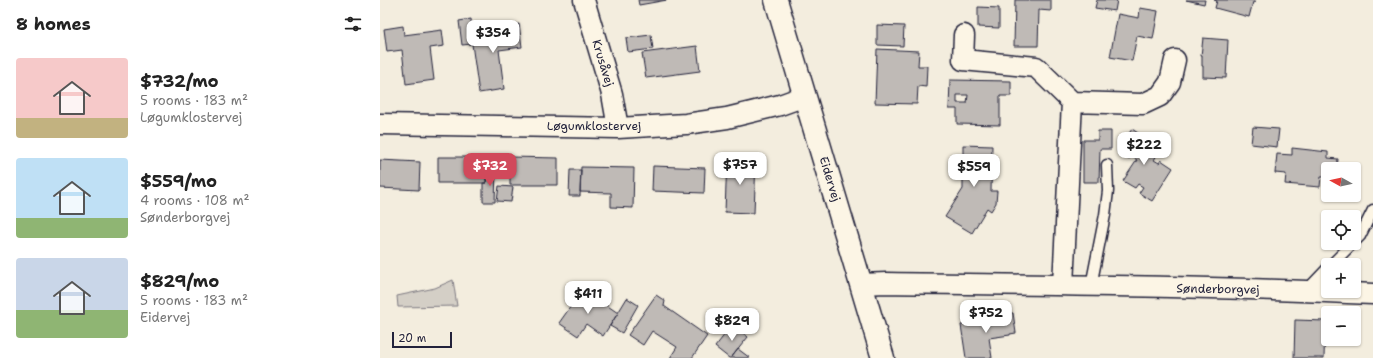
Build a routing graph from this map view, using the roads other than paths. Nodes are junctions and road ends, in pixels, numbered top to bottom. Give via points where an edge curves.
1 (584, 0) edge
2 (776, 0) edge
3 (964, 35) dead end
4 (1175, 60) dead end
5 (804, 96) junction
6 (1072, 102) junction
7 (380, 124) edge
8 (618, 128) junction
9 (1107, 165) dead end
10 (1373, 210) edge
11 (1361, 234) edge
12 (1345, 250) edge
13 (1338, 258) edge
14 (1321, 275) edge
15 (861, 284) junction
16 (1063, 285) junction
17 (1091, 286) junction
18 (1306, 290) junction
19 (1373, 294) edge
20 (883, 358) edge

1 - 8 street, Krusåvej via 612,94
2 - 5 street, Eidervej
3 - 6 street via 963,60 1036,67
4 - 6 street via 1170,82 1160,96 1143,104
5 - 8 street, Løgumklostervej via 780,105 727,118 686,124
5 - 15 street, Eidervej
6 - 16 street
7 - 8 street, Løgumklostervej
9 - 17 lane via 1106,215
10 - 11 lane
12 - 13 lane
14 - 18 lane
15 - 16 street, Sønderborgvej
15 - 20 street, Eidervej
16 - 17 street, Sønderborgvej
17 - 18 street, Sønderborgvej
18 - 19 street, Sønderborgvej

